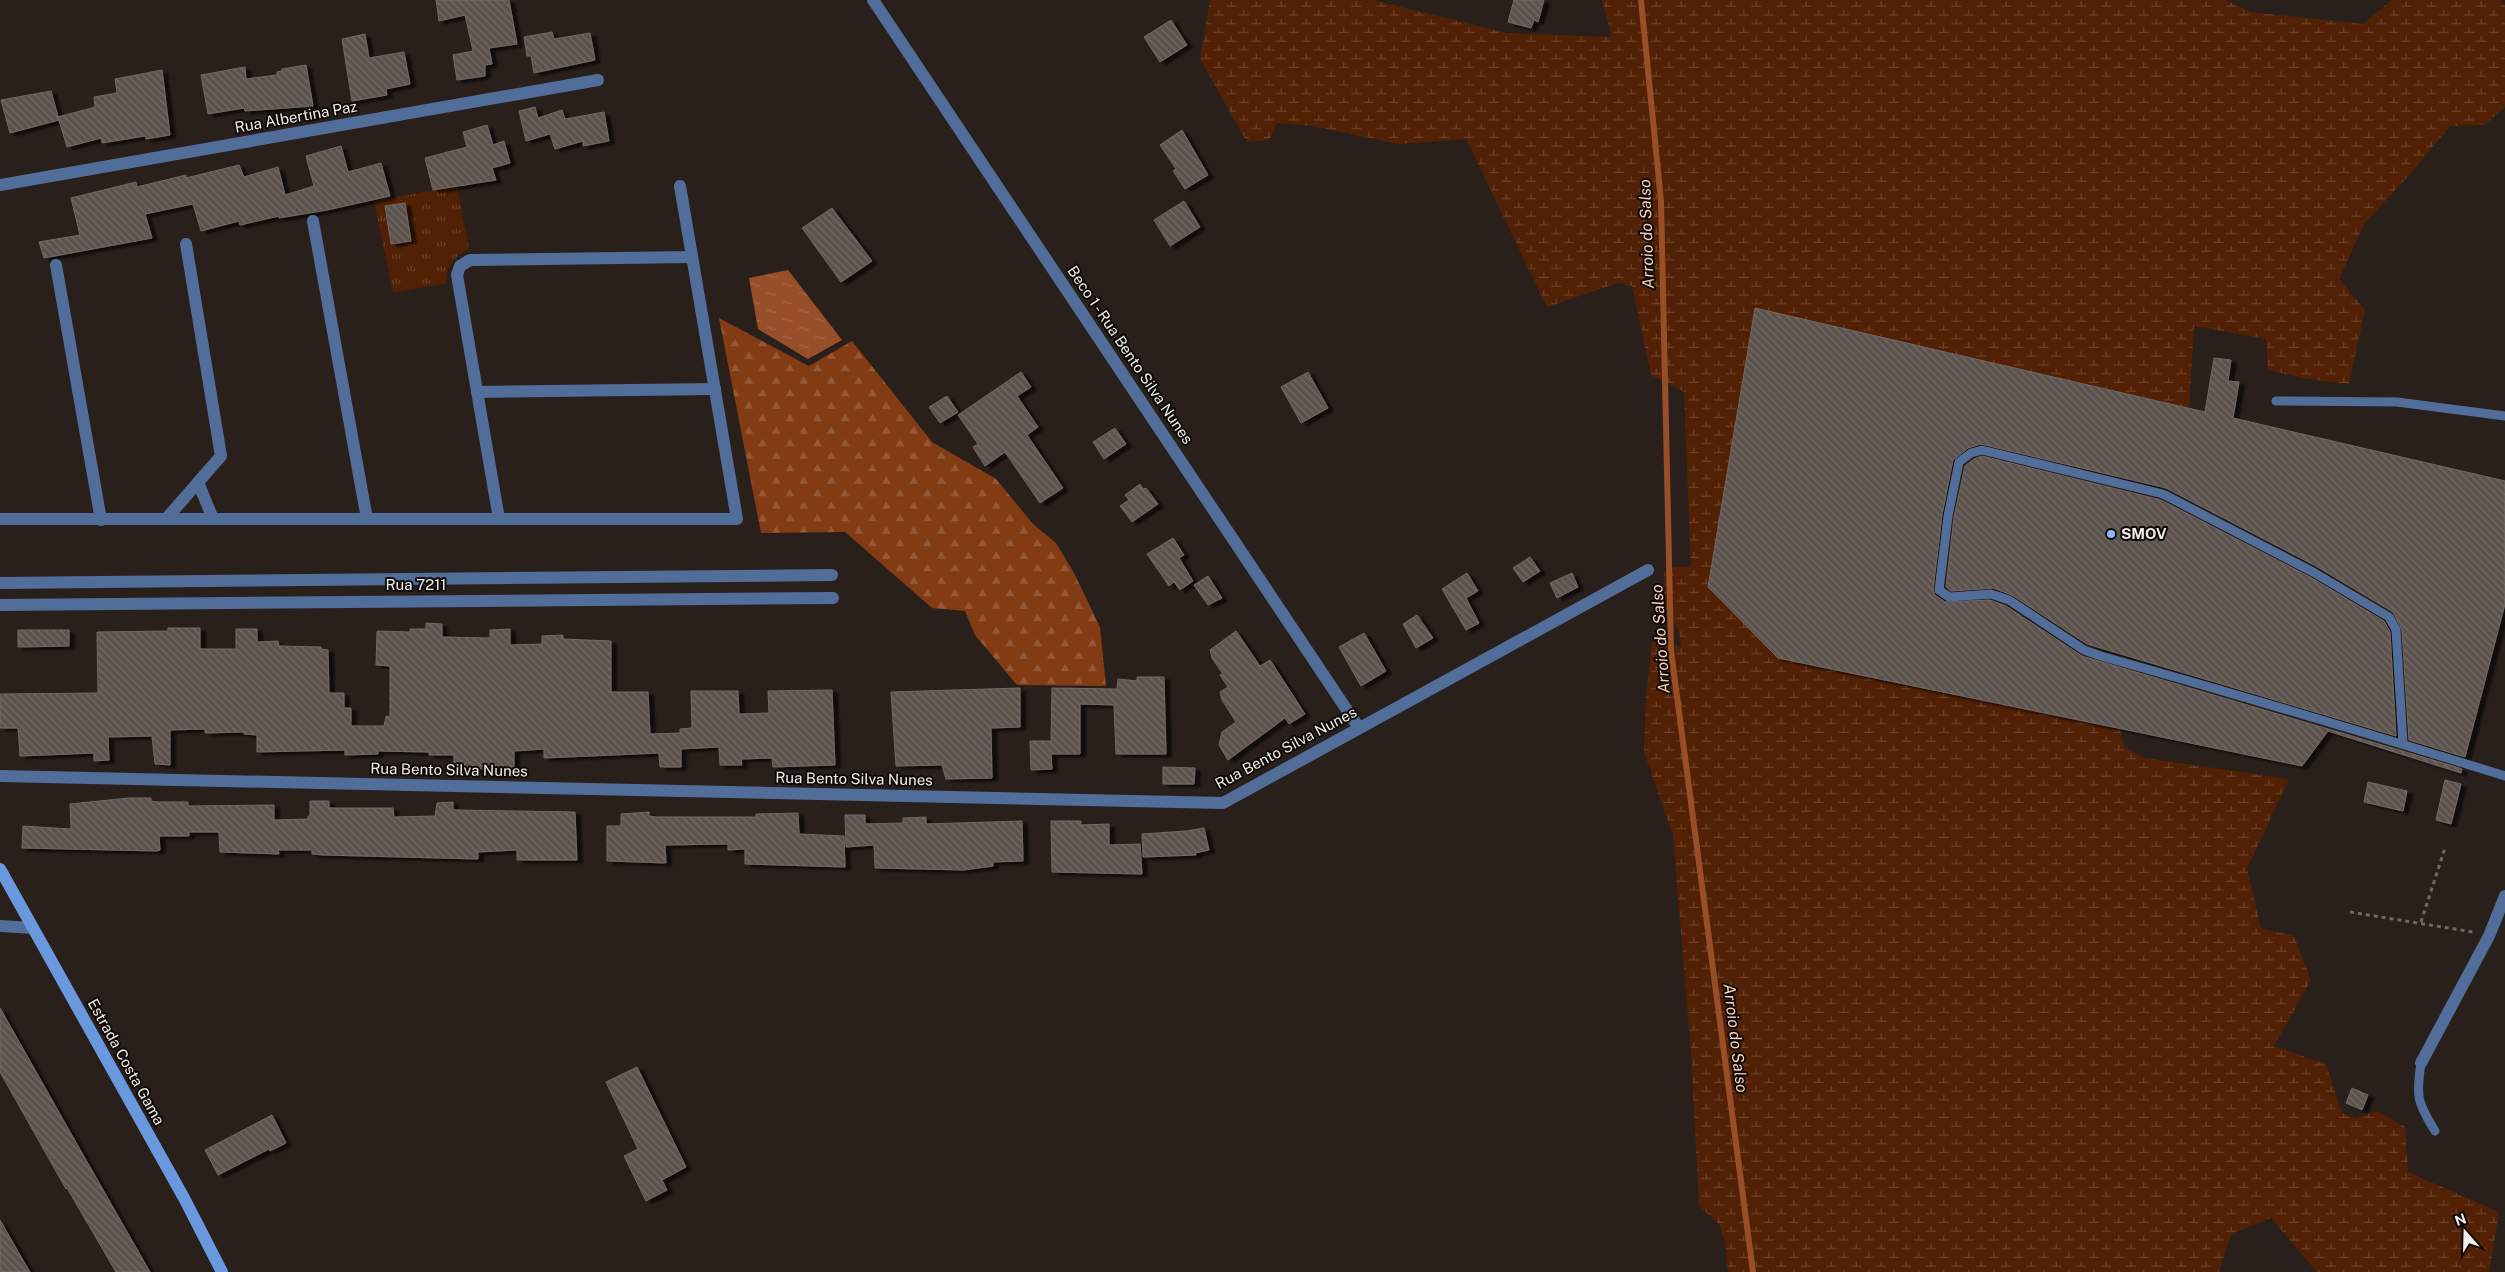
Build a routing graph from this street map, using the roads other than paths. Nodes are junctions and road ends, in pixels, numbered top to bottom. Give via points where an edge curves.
1 (874, 0) edge
2 (598, 80) dead end
3 (0, 186) edge
4 (680, 186) dead end
5 (313, 221) dead end
6 (186, 244) dead end
7 (692, 256) junction
8 (56, 265) dead end
9 (714, 389) junction
10 (477, 392) junction
11 (2276, 401) dead end
12 (2505, 416) edge
13 (198, 482) junction
14 (166, 519) junction
15 (213, 519) junction
16 (367, 519) junction
17 (499, 519) junction
18 (0, 520) edge
19 (101, 520) junction
20 (1648, 570) dead end
21 (832, 575) dead end
22 (0, 583) edge
23 (833, 598) dead end
24 (0, 605) edge
25 (1359, 728) junction
26 (2403, 744) junction
27 (0, 776) edge
28 (2505, 776) edge
29 (0, 869) edge
30 (2505, 896) edge
31 (0, 926) edge
32 (34, 928) junction
33 (2421, 1062) joint
34 (2436, 1131) dead end
35 (222, 1272) edge

1 - 25 street, Beco 1 - Rua Bento Silva Nunes
2 - 3 street, Rua Albertina Paz
4 - 7 street
5 - 16 street
6 - 13 street via 221,456
7 - 9 street
7 - 10 street via 470,260 460,266 457,275
8 - 19 street
9 - 10 street
9 - 17 street via 736,519
10 - 17 street
11 - 12 lane via 2397,402
13 - 14 street
13 - 15 street
14 - 15 street
14 - 19 street
15 - 16 street
16 - 17 street
18 - 19 street
20 - 25 street, Rua Bento Silva Nunes
21 - 22 street
23 - 24 street, Rua 7211
25 - 27 street, Rua Bento Silva Nunes via 1223,803
26 - 26 lane via 2396,630 2389,617 2313,572 2164,494 1982,450 1959,462 1948,516 1939,590 1949,597 1991,594 2009,600 2084,650
26 - 28 lane
29 - 32 main road, Estrada Costa Gama
30 - 33 street via 2489,936
31 - 32 street
32 - 35 main road, Estrada Costa Gama
33 - 34 lane via 2417,1090 2425,1114

